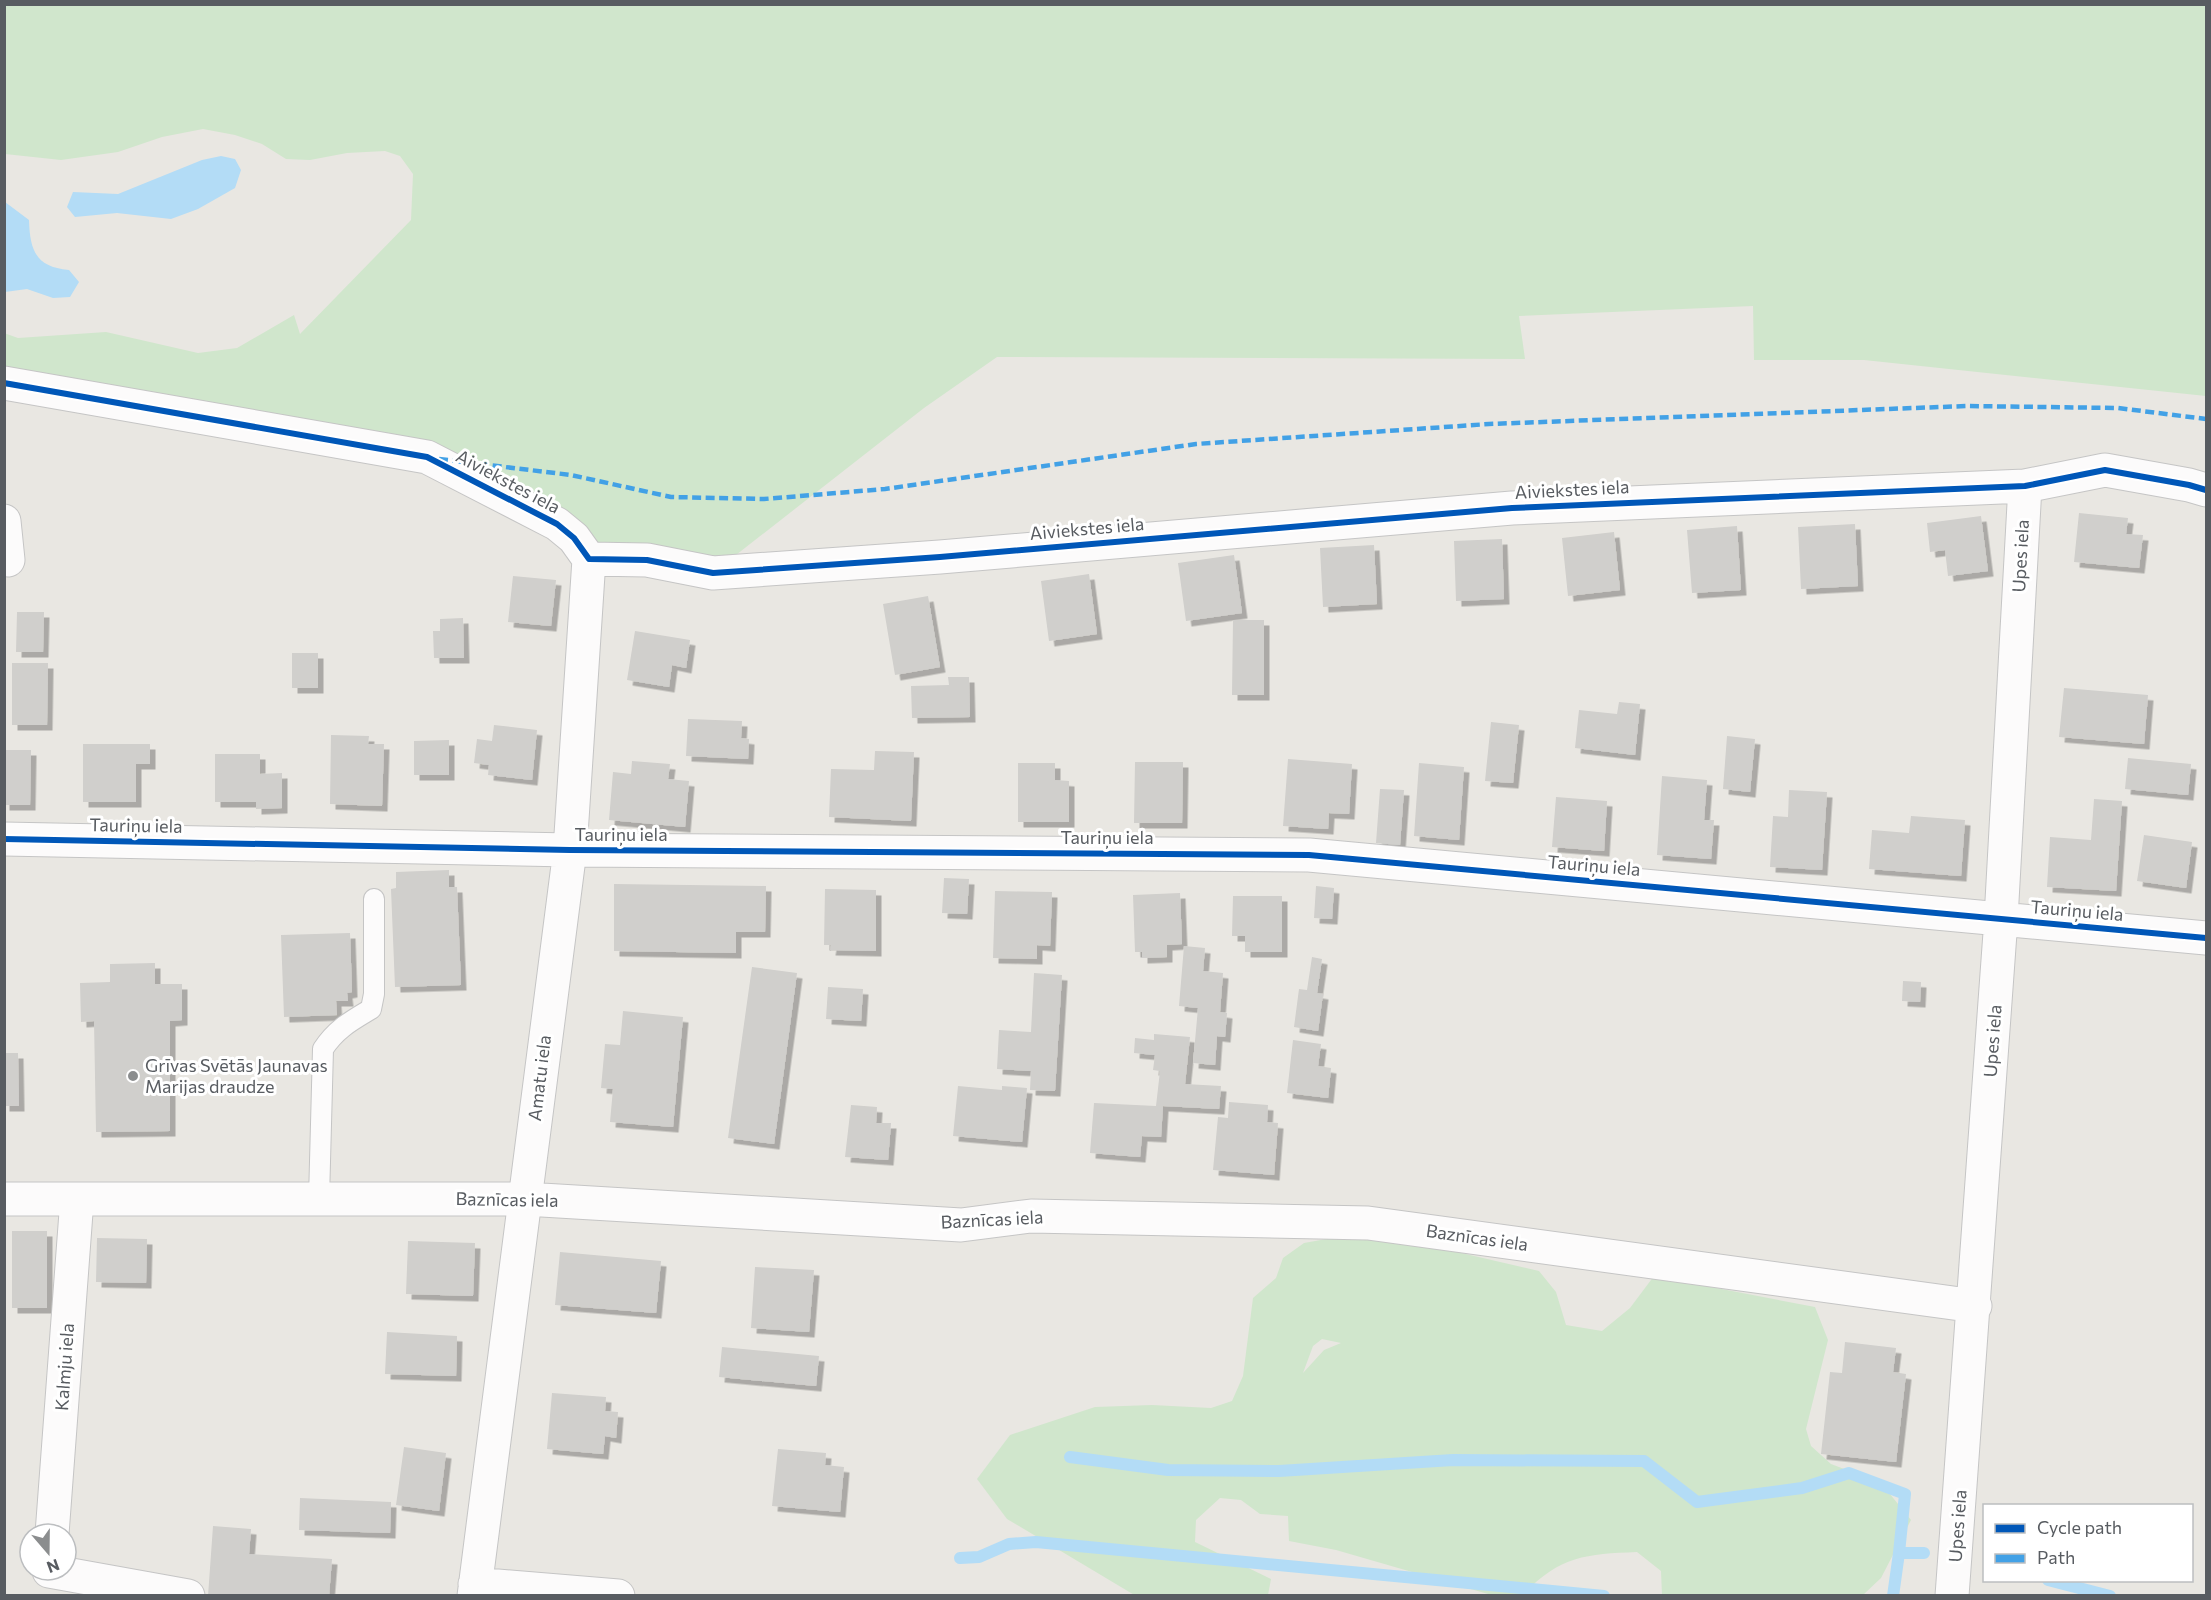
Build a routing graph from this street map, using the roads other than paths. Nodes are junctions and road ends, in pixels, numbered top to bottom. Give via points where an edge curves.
1 (4, 383) edge
2 (2025, 486) junction
3 (2206, 490) edge
4 (4, 521) edge
5 (8, 560) dead end
6 (589, 560) junction
7 (4, 839) edge
8 (570, 850) junction
9 (374, 899) dead end
10 (2001, 919) junction
11 (2206, 938) edge
12 (4, 1199) edge
13 (78, 1199) junction
14 (319, 1199) junction
15 (525, 1199) junction
16 (1975, 1306) junction
17 (53, 1522) edge
18 (73, 1582) edge
19 (474, 1590) edge
20 (188, 1596) edge
21 (618, 1596) edge
22 (1952, 1596) edge

1 - 6 street, Aiviekstes iela via 427,458 557,524 574,538
2 - 3 street, Aiviekstes iela via 2105,470
2 - 6 street, Aiviekstes iela via 1512,508 713,573 647,560
2 - 10 street, Upes iela
4 - 5 street
6 - 8 street, Amatu iela
7 - 8 street, Tauriņu iela
8 - 10 street, Tauriņu iela via 1310,855
8 - 15 street, Amatu iela
9 - 14 lane via 371,1009 346,1022 323,1050
10 - 11 street, Tauriņu iela
10 - 16 street, Upes iela
12 - 13 street, Baznīcas iela
13 - 14 street, Baznīcas iela
13 - 17 street, Kalmju iela
14 - 15 street, Baznīcas iela
15 - 16 street, Baznīcas iela via 961,1225 1031,1216 1368,1223
15 - 19 street, Amatu iela
16 - 22 street, Upes iela
18 - 20 street
19 - 21 street

